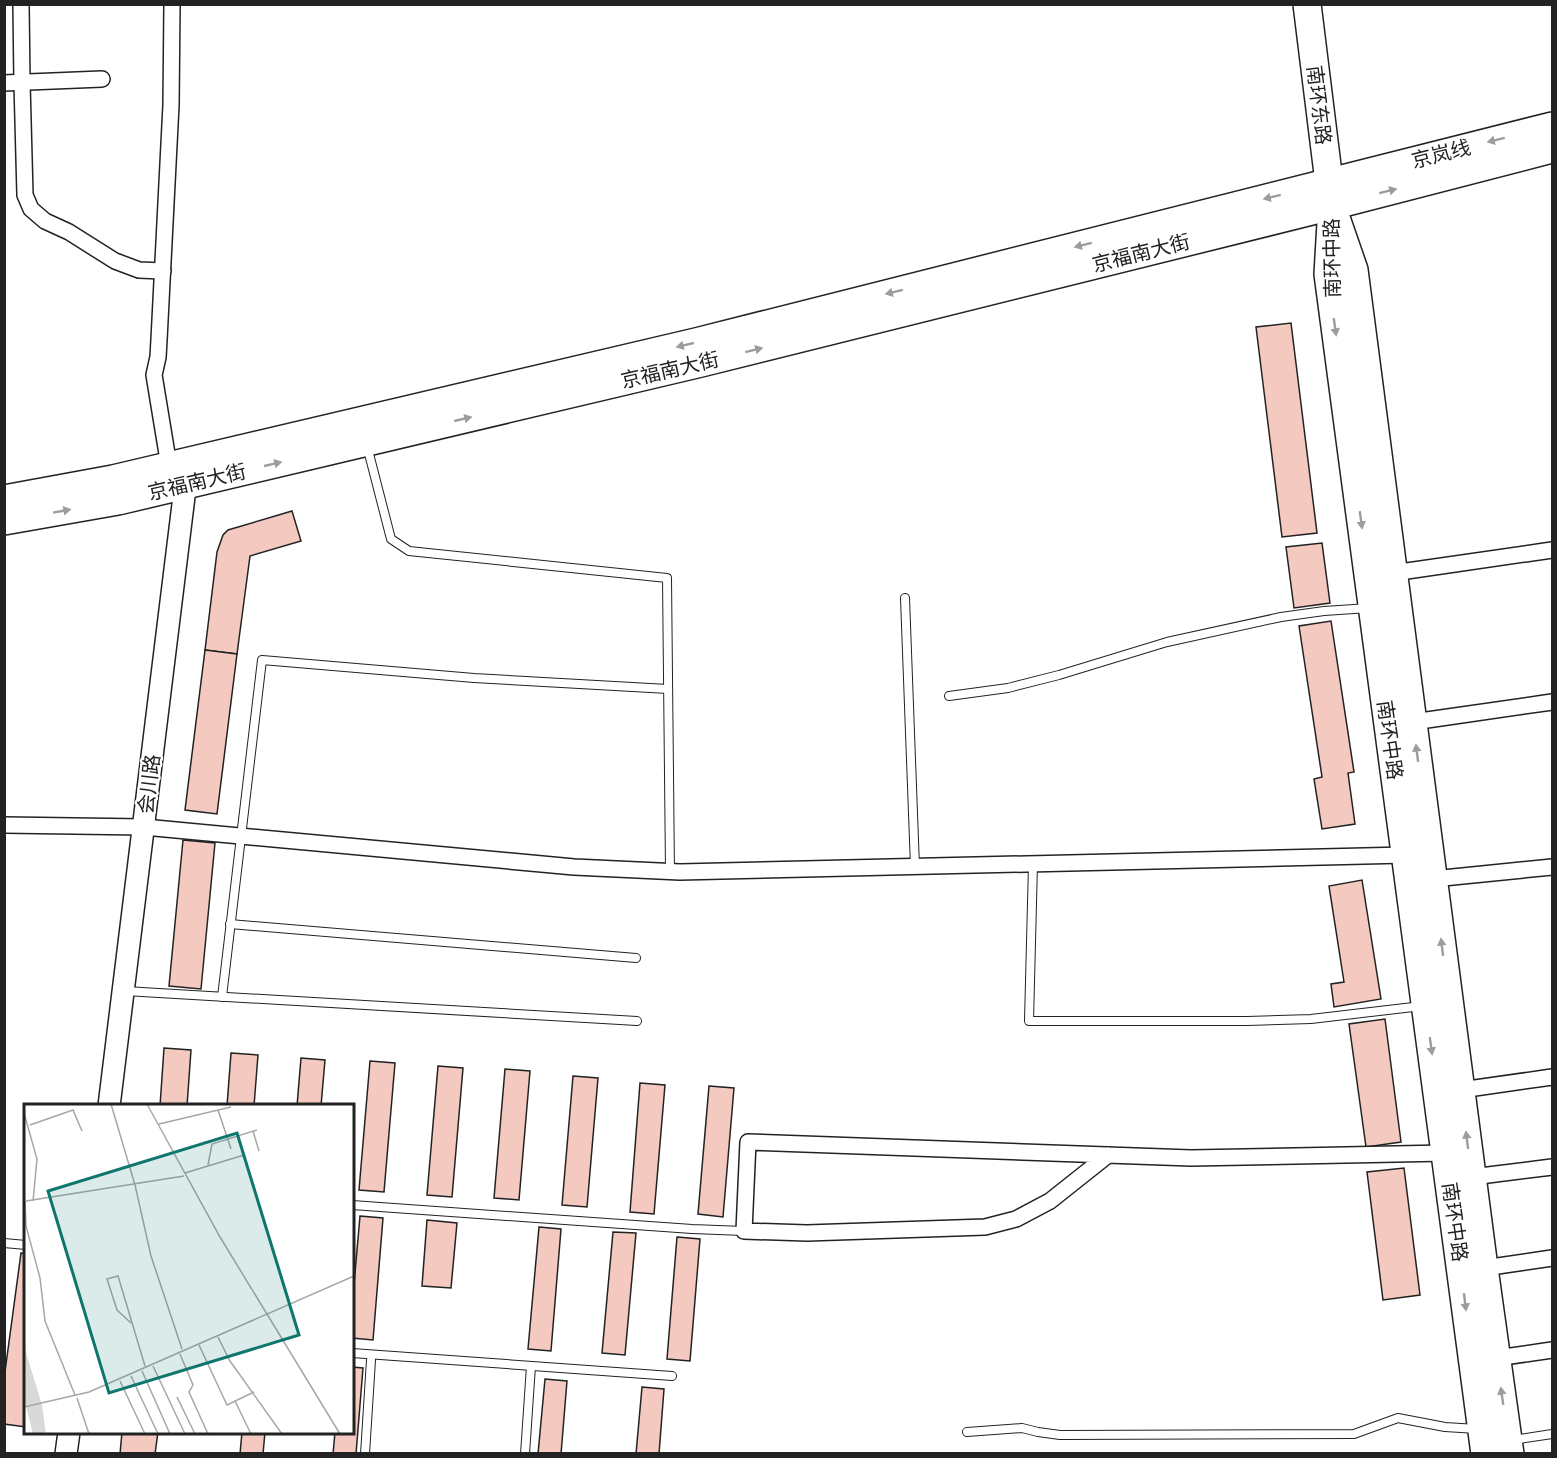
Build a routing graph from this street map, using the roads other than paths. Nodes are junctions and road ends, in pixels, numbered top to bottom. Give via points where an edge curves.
1 (21, 4) edge
2 (172, 4) edge
3 (1307, 4) edge
4 (102, 79) dead end
5 (4, 83) edge
6 (21, 83) junction
7 (1552, 126) edge
8 (1552, 149) edge
9 (1330, 194) junction
10 (163, 271) junction
11 (366, 442) junction
12 (181, 471) junction
13 (4, 499) edge
14 (4, 522) edge
15 (1552, 550) edge
16 (1393, 573) junction
17 (905, 598) dead end
18 (1373, 608) junction
19 (668, 689) junction
20 (949, 696) dead end
21 (1552, 702) edge
22 (1413, 722) junction
23 (4, 825) edge
24 (144, 826) junction
25 (241, 836) junction
26 (1406, 855) junction
27 (1034, 864) junction
28 (915, 867) junction
29 (1552, 867) edge
30 (670, 872) junction
31 (1433, 879) junction
32 (230, 924) junction
33 (636, 958) dead end
34 (124, 991) junction
35 (222, 997) junction
36 (1426, 1006) junction
37 (637, 1021) dead end
38 (1552, 1077) edge
39 (1461, 1090) junction
40 (109, 1104) edge
41 (1446, 1153) junction
42 (1108, 1155) junction
43 (1552, 1167) edge
44 (1472, 1177) junction
45 (354, 1205) edge
46 (744, 1231) junction
47 (4, 1243) edge
48 (24, 1245) edge
49 (1552, 1258) edge
50 (1484, 1268) junction
51 (1552, 1350) edge
52 (354, 1353) edge
53 (1497, 1358) junction
54 (371, 1360) dead end
55 (531, 1366) junction
56 (672, 1376) dead end
57 (967, 1432) dead end
58 (69, 1434) edge
59 (1552, 1434) edge
60 (1483, 1441) edge
61 (1509, 1447) edge
62 (66, 1454) edge
63 (364, 1454) edge
64 (525, 1454) edge

1 - 6 street
2 - 10 street
3 - 9 highway, 南环东路
4 - 6 street
5 - 6 street
6 - 10 street via 26,195 32,209 115,261 139,270
7 -> 9 highway, 京岚线
9 -> 8 highway, 京岚线
11 -> 9 highway, 京福南大街 via 702,363
9 -> 12 highway, 京福南大街 via 696,342
9 - 16 highway, 南环中路 via 1354,270
9 -> 18 highway, 南环中路 via 1328,274
10 - 12 street via 154,375
12 -> 11 highway, 京福南大街
11 - 19 lane via 391,539 409,551 667,578
12 - 13 highway, 京福南大街
14 -> 12 highway, 京福南大街 via 118,501
12 - 24 street, 会川路
15 - 16 street
16 - 22 highway, 南环中路
17 - 28 lane
18 - 20 lane via 1271,619 1167,642 1018,686
18 - 26 highway, 南环中路
19 - 25 lane via 262,660
19 - 30 lane
21 - 22 street
31 -> 22 highway, 南环中路
23 - 24 street
24 - 25 street
24 - 34 street, 会川路
25 - 30 street via 574,867
25 - 32 lane
26 - 27 street
26 - 36 highway, 南环中路
27 - 28 street
27 - 36 lane via 1029,1021 1268,1021
28 - 30 street
29 - 31 street
39 -> 31 highway, 南环中路
32 - 33 lane
32 - 35 lane
34 - 35 lane
34 - 40 street, 会川路
35 - 37 lane
36 -> 41 highway, 南环中路
38 - 39 street
44 -> 39 highway, 南环中路
41 - 42 street via 1191,1158
41 -> 60 highway, 南环中路
42 - 46 street via 1050,1201 1016,1219 985,1227 807,1233
42 - 46 street via 748,1142
43 - 44 street
44 - 50 highway, 南环中路
45 - 46 lane
47 - 48 lane
49 - 50 street
50 - 53 highway, 南环中路
51 - 53 street
52 - 55 lane
61 -> 53 highway, 南环中路
54 - 63 lane
55 - 56 lane
55 - 64 lane
57 - 60 lane via 1022,1428 1060,1435 1354,1434 1398,1418 1445,1427
58 - 62 street
59 - 61 lane

